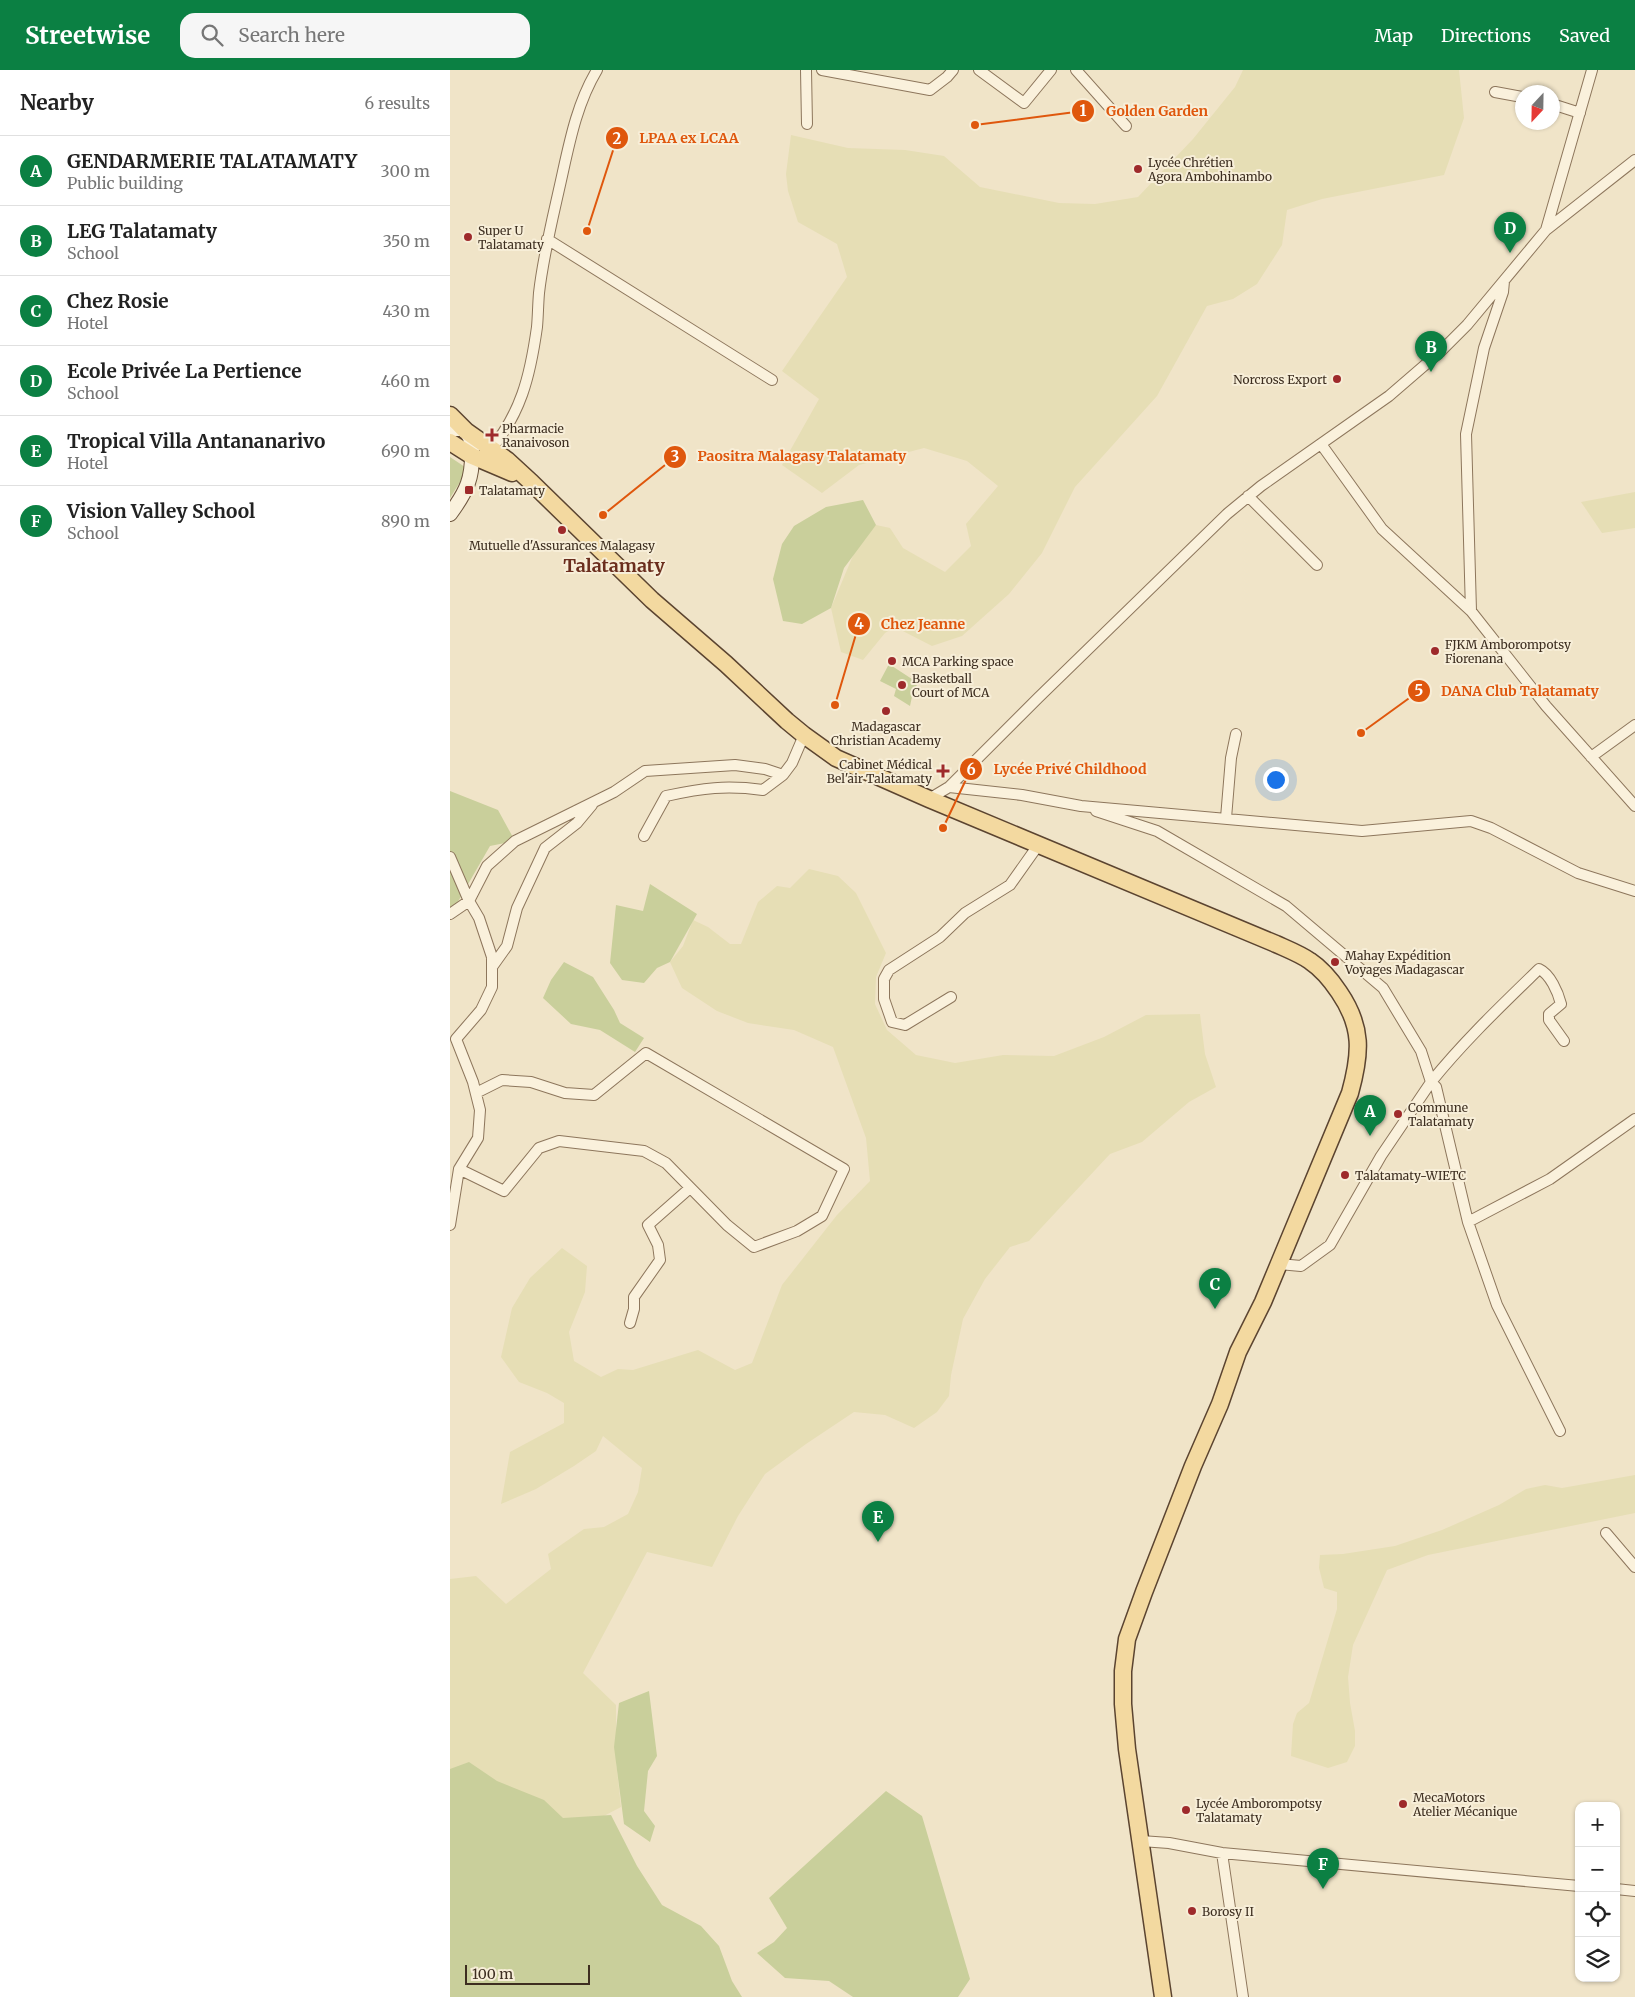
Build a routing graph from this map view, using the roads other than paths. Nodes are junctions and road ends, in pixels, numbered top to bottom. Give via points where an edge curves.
1 (597, 70) edge
2 (806, 70) edge
3 (822, 70) edge
4 (953, 70) edge
5 (979, 70) edge
6 (1051, 70) edge
7 (1076, 70) edge
8 (1592, 70) edge
9 (1495, 92) dead end
10 (1515, 96) edge
11 (1560, 107) edge
12 (1580, 113) junction
13 (807, 124) dead end
14 (1126, 126) dead end
15 (1635, 160) edge
16 (1546, 230) junction
17 (547, 239) junction
18 (1504, 281) junction
19 (772, 380) dead end
20 (450, 415) edge
21 (450, 430) edge
22 (466, 431) junction
23 (450, 442) edge
24 (1321, 444) junction
25 (480, 458) junction
26 (1248, 496) junction
27 (450, 514) edge
28 (1317, 565) dead end
29 (1472, 611) junction
30 (1635, 725) edge
31 (1236, 734) dead end
32 (804, 735) junction
33 (1591, 757) junction
34 (783, 775) junction
35 (949, 787) junction
36 (929, 799) junction
37 (594, 802) junction
38 (1081, 806) junction
39 (1635, 806) edge
40 (1226, 818) junction
41 (644, 836) dead end
42 (1039, 844) junction
43 (450, 857) edge
44 (1635, 892) edge
45 (469, 901) junction
46 (450, 914) edge
47 (492, 968) junction
48 (951, 997) dead end
49 (1564, 1042) dead end
50 (1431, 1082) junction
51 (476, 1093) junction
52 (1635, 1119) edge
53 (459, 1170) junction
54 (690, 1188) junction
55 (1468, 1222) junction
56 (450, 1226) edge
57 (1278, 1264) junction
58 (630, 1323) dead end
59 (1560, 1431) dead end
60 (1606, 1533) dead end
61 (1635, 1567) edge
62 (1141, 1841) junction
63 (1222, 1854) junction
64 (1575, 1886) edge
65 (1620, 1889) edge
66 (1635, 1891) edge
67 (1163, 1997) edge
68 (1242, 1997) edge

1 - 17 street via 571,134
2 - 13 street
3 - 4 street via 930,90
5 - 6 street via 1024,103
7 - 14 street
8 - 12 street
9 - 10 street
11 - 12 street
12 - 16 street
15 - 16 street
16 - 18 street
17 - 19 street
17 - 25 street via 537,327 525,388 510,422
18 - 24 street via 1440,352 1389,396
18 - 29 street via 1484,348 1466,434
20 - 22 main road
21 - 22 main road
22 - 25 main road
23 - 25 main road
24 - 26 street
24 - 29 street via 1382,529
25 - 27 main road via 462,497
25 - 32 main road via 532,482 652,600
26 - 28 street
26 - 35 street
29 - 33 street via 1546,706
30 - 33 street
31 - 40 street
32 - 34 street
32 - 36 main road via 836,758
33 - 39 street
34 - 37 street via 735,765 645,771
34 - 41 street via 763,790 702,788 666,796
35 - 36 street
35 - 38 street
36 - 42 main road
37 - 45 street via 515,841 487,866
37 - 47 street via 577,824 545,848 517,908 507,946
38 - 40 street
38 - 50 street via 1156,831 1286,906 1383,988 1421,1051
40 - 44 street via 1362,831 1471,821 1578,873
42 - 48 street via 1010,885 965,913 940,937 889,970 884,980 884,1000 892,1022 904,1025
42 - 57 main road via 1310,961 1330,980 1350,1009 1358,1034 1355,1076 1336,1130
43 - 45 street
45 - 46 street
45 - 47 street via 479,918 492,957
47 - 51 street via 492,987 481,1010 456,1039
49 - 50 street via 1549,1020 1549,1014 1561,1004 1560,998 1549,978 1539,969 1512,993
50 - 55 street via 1436,1087
50 - 57 street via 1381,1156 1330,1245 1301,1266
51 - 53 street via 480,1110 478,1138
51 - 54 street via 502,1080 532,1082 565,1093 594,1095 646,1053 844,1168 822,1216 797,1231 754,1247
52 - 55 street via 1550,1179
53 - 54 street via 504,1191 540,1148 559,1141 644,1151 666,1163
53 - 56 street
54 - 58 street via 648,1225 658,1244 660,1260 634,1297
55 - 59 street via 1497,1305
57 - 62 main road via 1238,1352 1127,1639 1123,1704
60 - 61 street
62 - 63 street
62 - 67 main road
63 - 64 street
63 - 68 street
65 - 66 street

